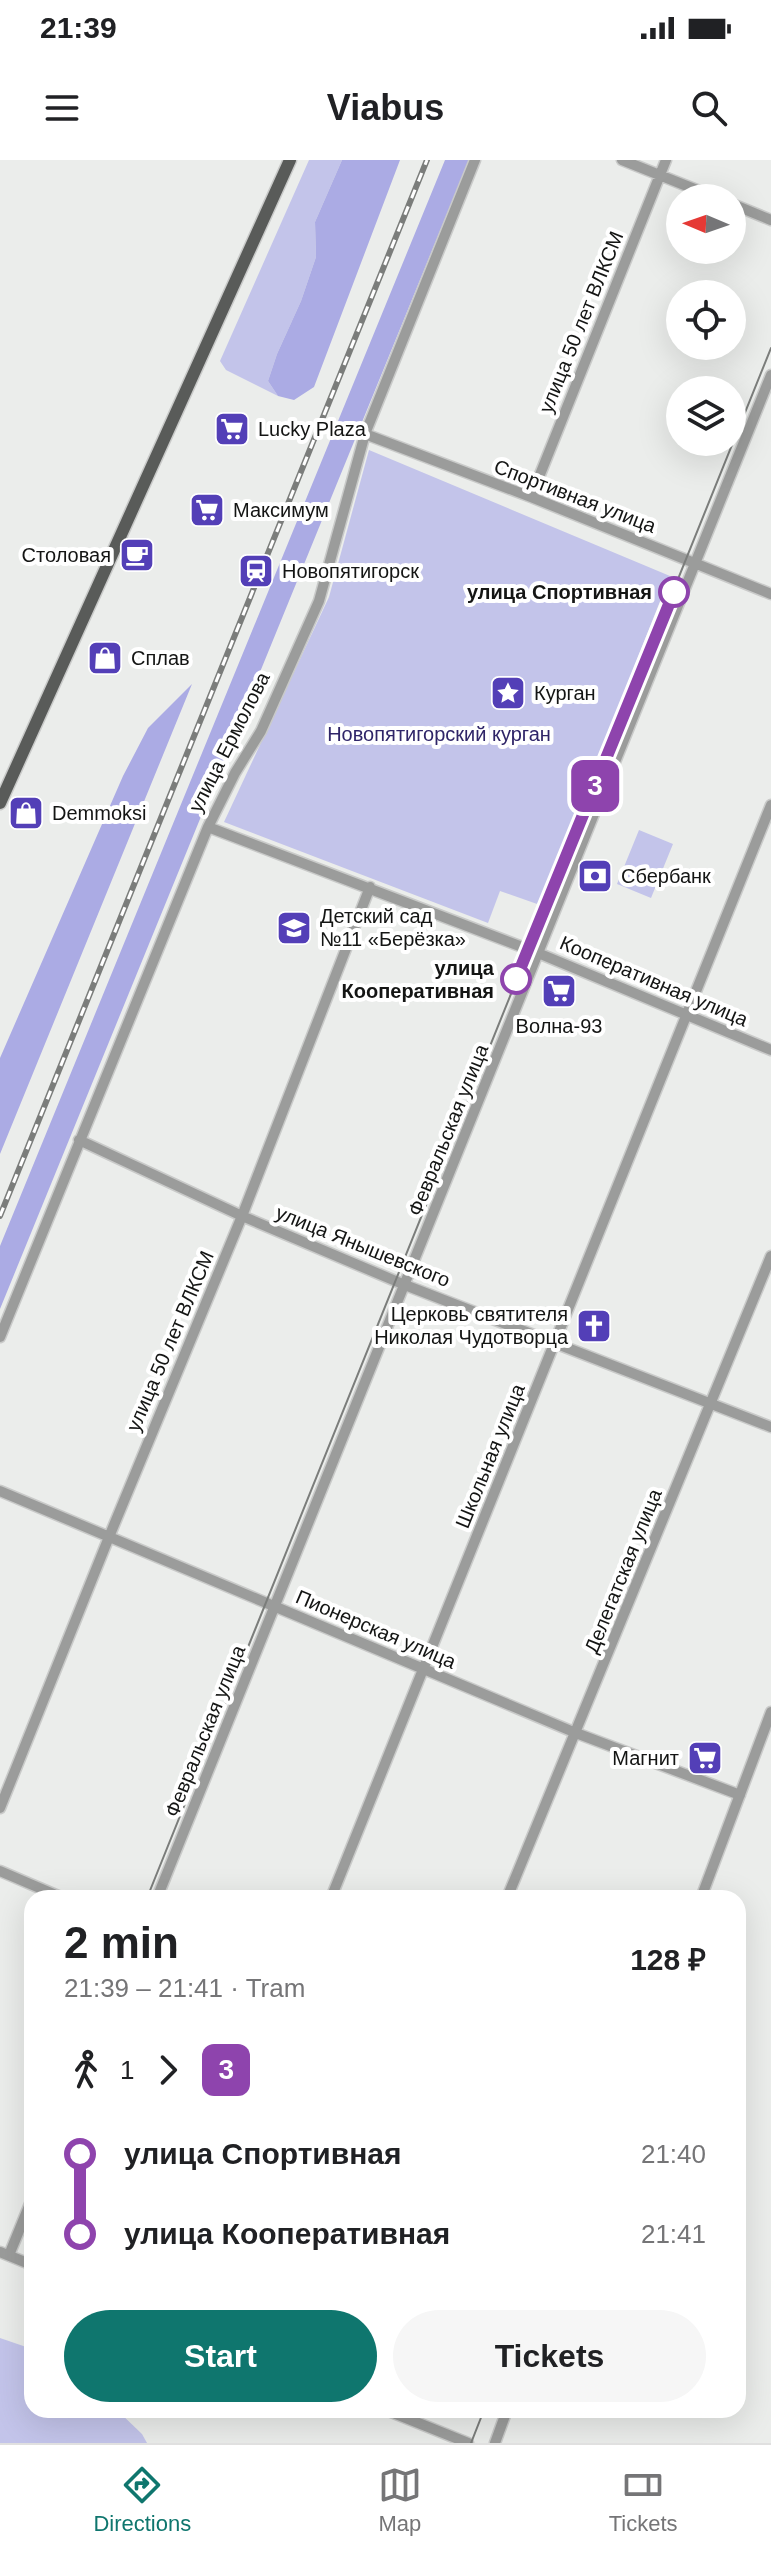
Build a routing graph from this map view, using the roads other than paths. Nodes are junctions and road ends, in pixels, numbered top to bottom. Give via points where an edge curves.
1 (290, 160) edge
2 (475, 160) edge
3 (622, 160) edge
4 (666, 160) edge
5 (660, 175) junction
6 (682, 184) edge
7 (746, 210) edge
8 (771, 220) edge
9 (771, 375) edge
10 (365, 434) junction
11 (531, 497) junction
12 (697, 563) junction
13 (771, 594) edge
14 (0, 803) edge
15 (771, 805) edge
16 (208, 827) junction
17 (370, 887) junction
18 (538, 953) junction
19 (688, 1015) junction
20 (771, 1050) edge
21 (79, 1140) junction
22 (242, 1216) junction
23 (771, 1256) edge
24 (405, 1285) junction
25 (0, 1337) edge
26 (555, 1342) junction
27 (712, 1404) junction
28 (771, 1427) edge
29 (0, 1491) edge
30 (109, 1537) junction
31 (275, 1606) junction
32 (425, 1668) junction
33 (771, 1712) edge
34 (576, 1733) junction
35 (740, 1795) junction
36 (0, 1808) edge
37 (0, 1871) edge
38 (44, 1890) edge
39 (160, 1890) edge
40 (334, 1890) edge
41 (510, 1890) edge
42 (704, 1890) edge
43 (24, 2215) edge
44 (4, 2254) edge
45 (24, 2262) edge
46 (406, 2418) edge
47 (504, 2418) edge
48 (468, 2443) edge
49 (495, 2443) edge

1 - 14 main road
2 - 10 street, улица Ермолова
3 - 5 street
4 - 5 street, улица 50 лет ВЛКСМ
5 - 6 street
5 - 11 street, улица 50 лет ВЛКСМ
7 - 8 street
9 - 12 street, Февральская улица
10 - 11 street, Спортивная улица
10 - 16 street, улица Ермолова via 319,601 261,731
11 - 12 street, Спортивная улица
12 - 13 street, Спортивная улица
12 - 18 street, Февральская улица
15 - 19 street, Школьная улица
16 - 17 street, Кооперативная улица
16 - 21 street, улица Ермолова
17 - 18 street, Кооперативная улица
17 - 22 street, улица 50 лет ВЛКСМ
18 - 19 street, Кооперативная улица
18 - 24 street, Февральская улица
19 - 20 street, Кооперативная улица
19 - 26 street, Школьная улица
21 - 22 street, улица Янышевского
21 - 25 street, улица Ермолова
22 - 24 street, улица Янышевского
22 - 30 street, улица 50 лет ВЛКСМ
23 - 27 street, Делегатская улица
24 - 26 street, улица Янышевского
24 - 31 street, Февральская улица
26 - 27 street, улица Янышевского
26 - 32 street, Школьная улица
27 - 28 street, улица Янышевского
27 - 34 street, Делегатская улица
29 - 30 street, Пионерская улица
30 - 31 street, Пионерская улица
30 - 36 street, улица 50 лет ВЛКСМ
31 - 32 street, Пионерская улица
31 - 39 street, Февральская улица
32 - 34 street, Пионерская улица
32 - 40 street, Школьная улица
33 - 35 street
34 - 35 street, Пионерская улица
34 - 41 street, Делегатская улица
35 - 42 street
37 - 38 street
43 - 44 street
44 - 45 street
46 - 48 street
47 - 49 street

